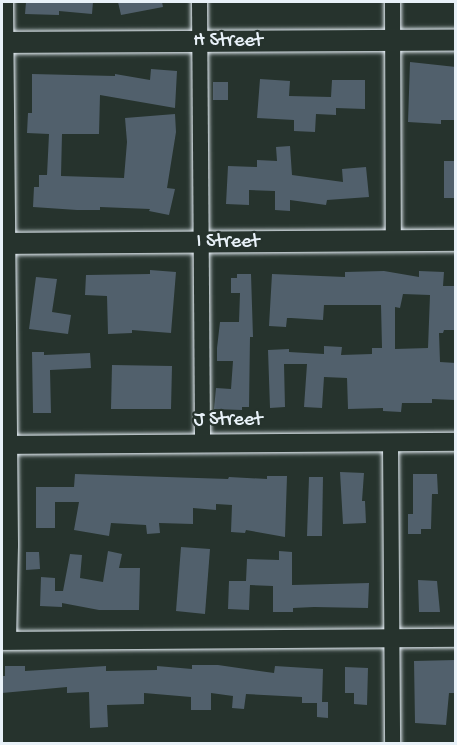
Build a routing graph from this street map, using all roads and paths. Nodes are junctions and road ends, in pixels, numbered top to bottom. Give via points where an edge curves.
1 (6, 2) edge
2 (199, 2) edge
3 (392, 2) edge
4 (200, 40) junction
5 (392, 40) junction
6 (456, 40) edge
7 (4, 42) edge
8 (456, 240) edge
9 (393, 241) junction
10 (201, 242) junction
11 (4, 243) edge
12 (202, 442) junction
13 (390, 442) junction
14 (456, 442) edge
15 (4, 445) edge
16 (391, 638) junction
17 (456, 638) edge
18 (5, 640) edge
19 (392, 744) edge

1 - 7 street
2 - 4 street
3 - 5 street
4 - 5 main road, H Street
4 - 7 main road, H Street
4 - 10 street
5 - 6 main road, H Street
5 - 9 street
7 - 11 street
8 - 9 main road, I Street
9 - 10 main road, I Street
10 - 11 main road, I Street
10 - 12 street
11 - 15 street
12 - 13 street, J Street
12 - 15 street, J Street
13 - 14 street, J Street
13 - 16 street
15 - 18 street
16 - 17 street
16 - 18 street
16 - 19 street

